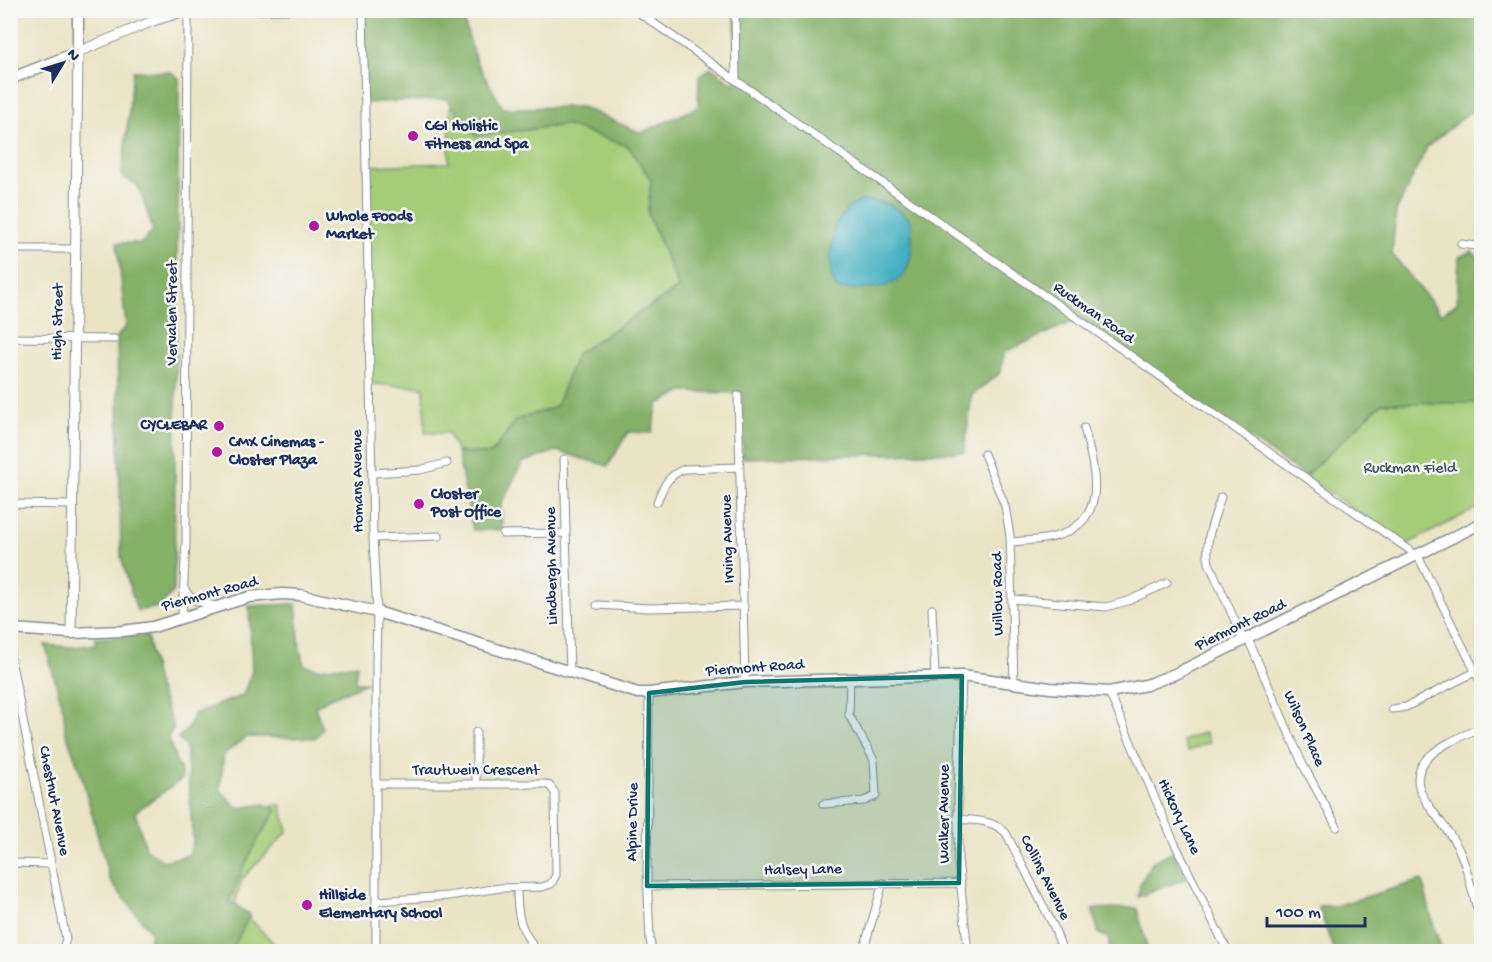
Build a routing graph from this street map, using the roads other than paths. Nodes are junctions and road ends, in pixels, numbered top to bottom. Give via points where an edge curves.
1 (78, 10) edge
2 (166, 10) edge
3 (287, 10) edge
4 (363, 10) edge
5 (634, 10) edge
6 (735, 10) edge
7 (188, 11) edge
8 (153, 21) junction
9 (78, 52) junction
10 (10, 79) edge
11 (736, 80) junction
12 (1461, 244) dead end
13 (10, 249) edge
14 (75, 249) junction
15 (1482, 253) edge
16 (10, 338) edge
17 (74, 338) junction
18 (114, 339) dead end
19 (738, 396) dead end
20 (1084, 428) dead end
21 (984, 454) dead end
22 (564, 459) dead end
23 (447, 463) dead end
24 (740, 466) junction
25 (372, 472) junction
26 (1221, 497) dead end
27 (657, 502) dead end
28 (10, 504) edge
29 (72, 505) junction
30 (1482, 523) edge
31 (565, 533) junction
32 (503, 534) dead end
33 (440, 536) dead end
34 (374, 538) junction
35 (1011, 542) junction
36 (1418, 556) junction
37 (1167, 583) dead end
38 (183, 587) junction
39 (1013, 599) junction
40 (597, 605) dead end
41 (216, 606) junction
42 (744, 606) junction
43 (932, 609) dead end
44 (378, 612) junction
45 (182, 616) junction
46 (10, 629) edge
47 (71, 633) junction
48 (1246, 640) junction
49 (10, 654) edge
50 (1475, 672) junction
51 (570, 673) junction
52 (935, 676) junction
53 (962, 676) junction
54 (850, 679) junction
55 (746, 682) junction
56 (1014, 683) junction
57 (1481, 683) edge
58 (1108, 692) junction
59 (649, 693) junction
60 (1392, 708) dead end
61 (1482, 727) edge
62 (476, 732) dead end
63 (377, 784) junction
64 (476, 784) junction
65 (823, 804) dead end
66 (957, 819) junction
67 (1337, 827) dead end
68 (10, 863) edge
69 (51, 864) junction
70 (883, 883) junction
71 (959, 883) junction
72 (648, 886) junction
73 (517, 888) junction
74 (377, 901) junction
75 (1482, 923) edge
76 (62, 951) edge
77 (376, 951) edge
78 (537, 951) edge
79 (652, 951) edge
80 (863, 951) edge
81 (968, 951) edge
82 (1063, 951) edge
83 (1228, 951) edge

1 - 9 main road, High Street
2 - 8 street
3 - 7 street
4 - 25 street, Homans Avenue
5 - 11 street, Ruckman Road
6 - 11 street
7 - 8 street
7 - 38 street, Vervalen Street
8 - 9 street
9 - 10 main road
9 - 14 street, High Street
11 - 36 street, Ruckman Road
12 - 15 street via 1476,246
13 - 14 street
14 - 17 street, High Street
16 - 17 street
17 - 18 street
17 - 29 street, High Street
19 - 24 street, Irving Avenue
20 - 35 street via 1096,481 1089,510 1075,527 1058,536
21 - 35 street, Willow Road via 1005,506
22 - 31 street, Lindbergh Avenue
23 - 25 street via 420,470
24 - 27 street via 677,471 663,486
24 - 42 street, Irving Avenue
25 - 34 street, Homans Avenue
26 - 48 street, Wilson Place via 1207,554
28 - 29 street
29 - 47 street, High Street
30 - 36 main road, Piermont Road
31 - 32 street
31 - 51 street, Lindbergh Avenue
33 - 34 street
34 - 44 street, Homans Avenue
35 - 39 street, Willow Road
36 - 48 main road, Piermont Road
36 - 50 street, Ruckman Road
37 - 39 street via 1106,607
38 - 41 street via 188,597
38 - 45 street, Vervalen Street
39 - 56 street, Willow Road
40 - 42 street
41 - 44 main road, Piermont Road via 282,594
41 - 45 main road, Piermont Road
42 - 55 street, Irving Avenue
43 - 52 street
44 - 51 main road, Piermont Road
44 - 63 street, Homans Avenue
45 - 47 main road, Piermont Road via 143,628
46 - 47 main road, Piermont Road
48 - 58 main road, Piermont Road via 1163,679
48 - 67 street, Wilson Place via 1303,765
49 - 69 street, Chestnut Avenue
50 - 57 street, Ruckman Road
50 - 60 street via 1406,707
51 - 59 main road, Piermont Road
52 - 53 main road, Piermont Road
52 - 54 main road, Piermont Road
53 - 56 main road, Piermont Road
53 - 66 street, Walker Avenue
54 - 55 main road, Piermont Road
54 - 65 street via 849,715 874,760 876,796 864,801
55 - 59 main road, Piermont Road
56 - 58 main road, Piermont Road
58 - 83 street, Hickory Lane via 1174,842
59 - 72 street, Alpine Drive
61 - 75 street via 1429,755 1421,767 1419,782 1423,796 1459,849
62 - 64 street
63 - 64 street, Trautwein Crescent
63 - 74 street, Homans Avenue
64 - 73 street, Trautwein Crescent via 545,784 555,794 554,880 542,888
66 - 71 street, Walker Avenue
66 - 82 street, Collins Avenue via 988,822 1006,832
68 - 69 street
69 - 76 street, Chestnut Avenue via 66,939
70 - 71 street, Halsey Lane
70 - 72 street, Halsey Lane
70 - 80 street
71 - 81 street, Walker Avenue
72 - 79 street, Alpine Drive
73 - 74 street, Trautwein Crescent
73 - 78 street via 519,921
74 - 77 street, Homans Avenue

